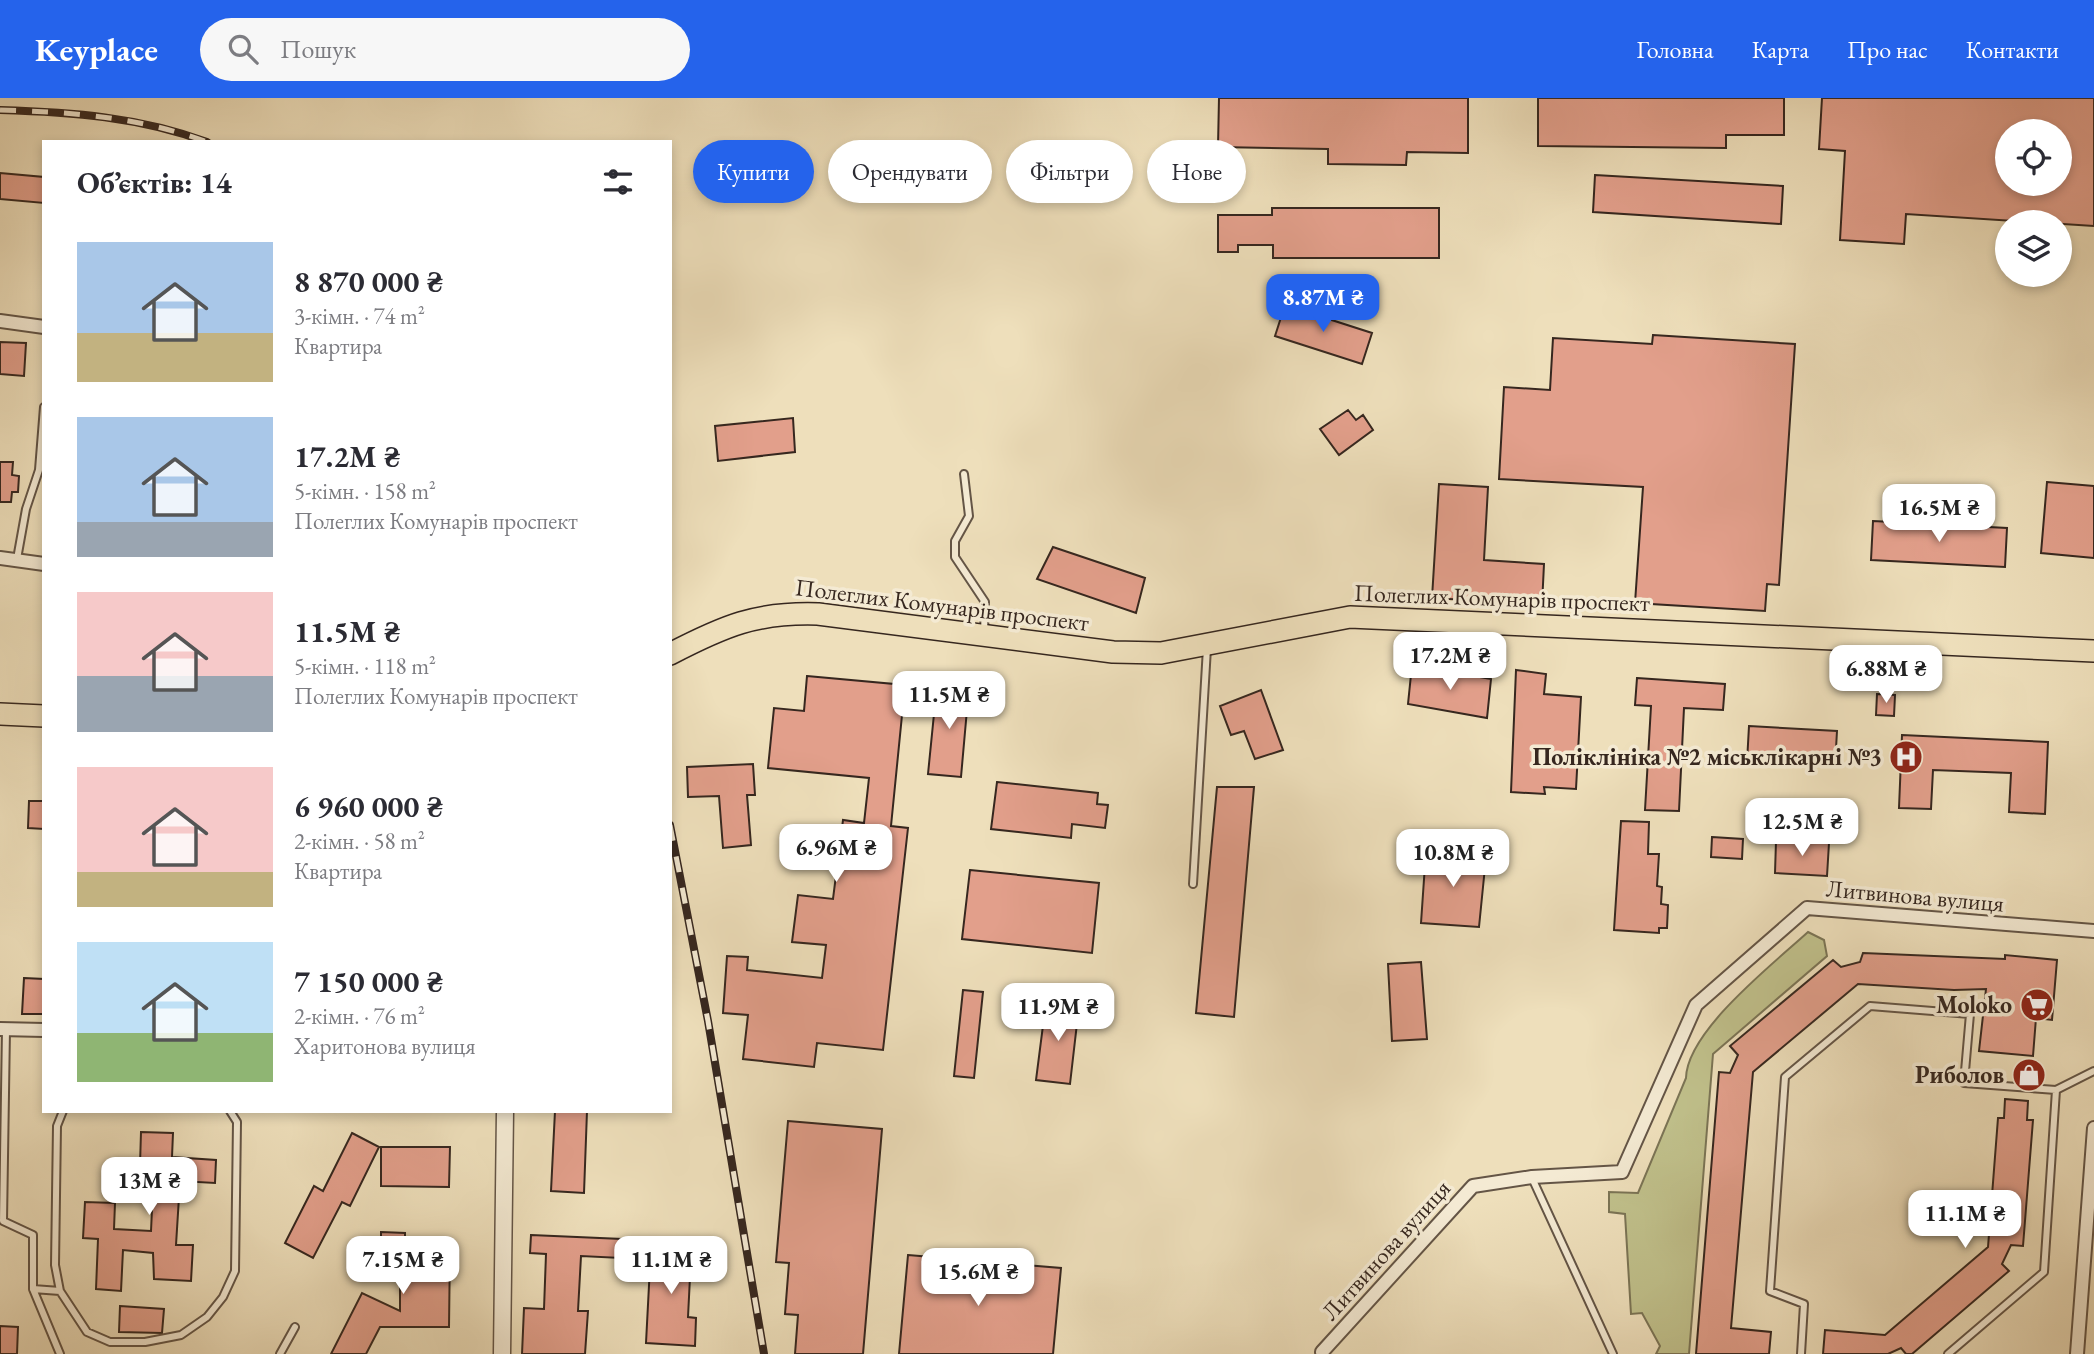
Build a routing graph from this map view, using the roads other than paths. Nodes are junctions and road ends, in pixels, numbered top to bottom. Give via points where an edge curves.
1 (0, 321) edge
2 (42, 327) edge
3 (42, 432) edge
4 (964, 474) dead end
5 (0, 558) edge
6 (18, 559) junction
7 (42, 564) edge
8 (984, 635) junction
9 (1207, 643) junction
10 (2094, 651) edge
11 (672, 653) edge
12 (0, 714) edge
13 (42, 716) edge
14 (1194, 884) dead end
15 (2094, 931) edge
16 (3, 1029) edge
17 (42, 1030) edge
18 (2094, 1071) edge
19 (2056, 1090) junction
20 (62, 1113) edge
21 (231, 1113) edge
22 (505, 1113) edge
23 (2094, 1128) edge
24 (2093, 1142) edge
25 (1532, 1177) junction
26 (33, 1289) junction
27 (60, 1291) junction
28 (295, 1327) dead end
29 (1322, 1352) dead end
30 (60, 1354) edge
31 (280, 1354) edge
32 (502, 1354) edge
33 (1613, 1354) edge
34 (1801, 1354) edge
35 (1948, 1354) edge
36 (2077, 1354) edge

1 - 2 street
3 - 6 lane via 39,470 26,509
4 - 8 lane via 969,516 955,541 955,557 985,602
5 - 6 street
6 - 7 street
8 - 9 main road, Полеглих Комунарів проспект via 1113,652 1161,653
8 - 11 main road, Полеглих Комунарів проспект via 785,612 757,616
9 - 10 main road, Полеглих Комунарів проспект via 1350,617 1401,617
9 - 14 lane
12 - 13 main road
15 - 25 street, Литвинова вулиця via 1807,908 1696,1005 1622,1172
16 - 17 street
16 - 26 lane via 3,1221 33,1235
18 - 19 lane
19 - 34 lane via 1964,1083 1970,1014 1870,1006 1785,1077 1770,1291 1804,1304
19 - 35 lane via 2044,1272
20 - 27 lane via 57,1126 55,1265
21 - 27 lane via 237,1122 235,1271 207,1317 181,1335 110,1342 87,1332
22 - 32 street
23 - 24 street
24 - 36 street
25 - 29 street, Литвинова вулиця via 1473,1186
25 - 33 lane
26 - 27 lane
26 - 30 lane
28 - 31 lane

